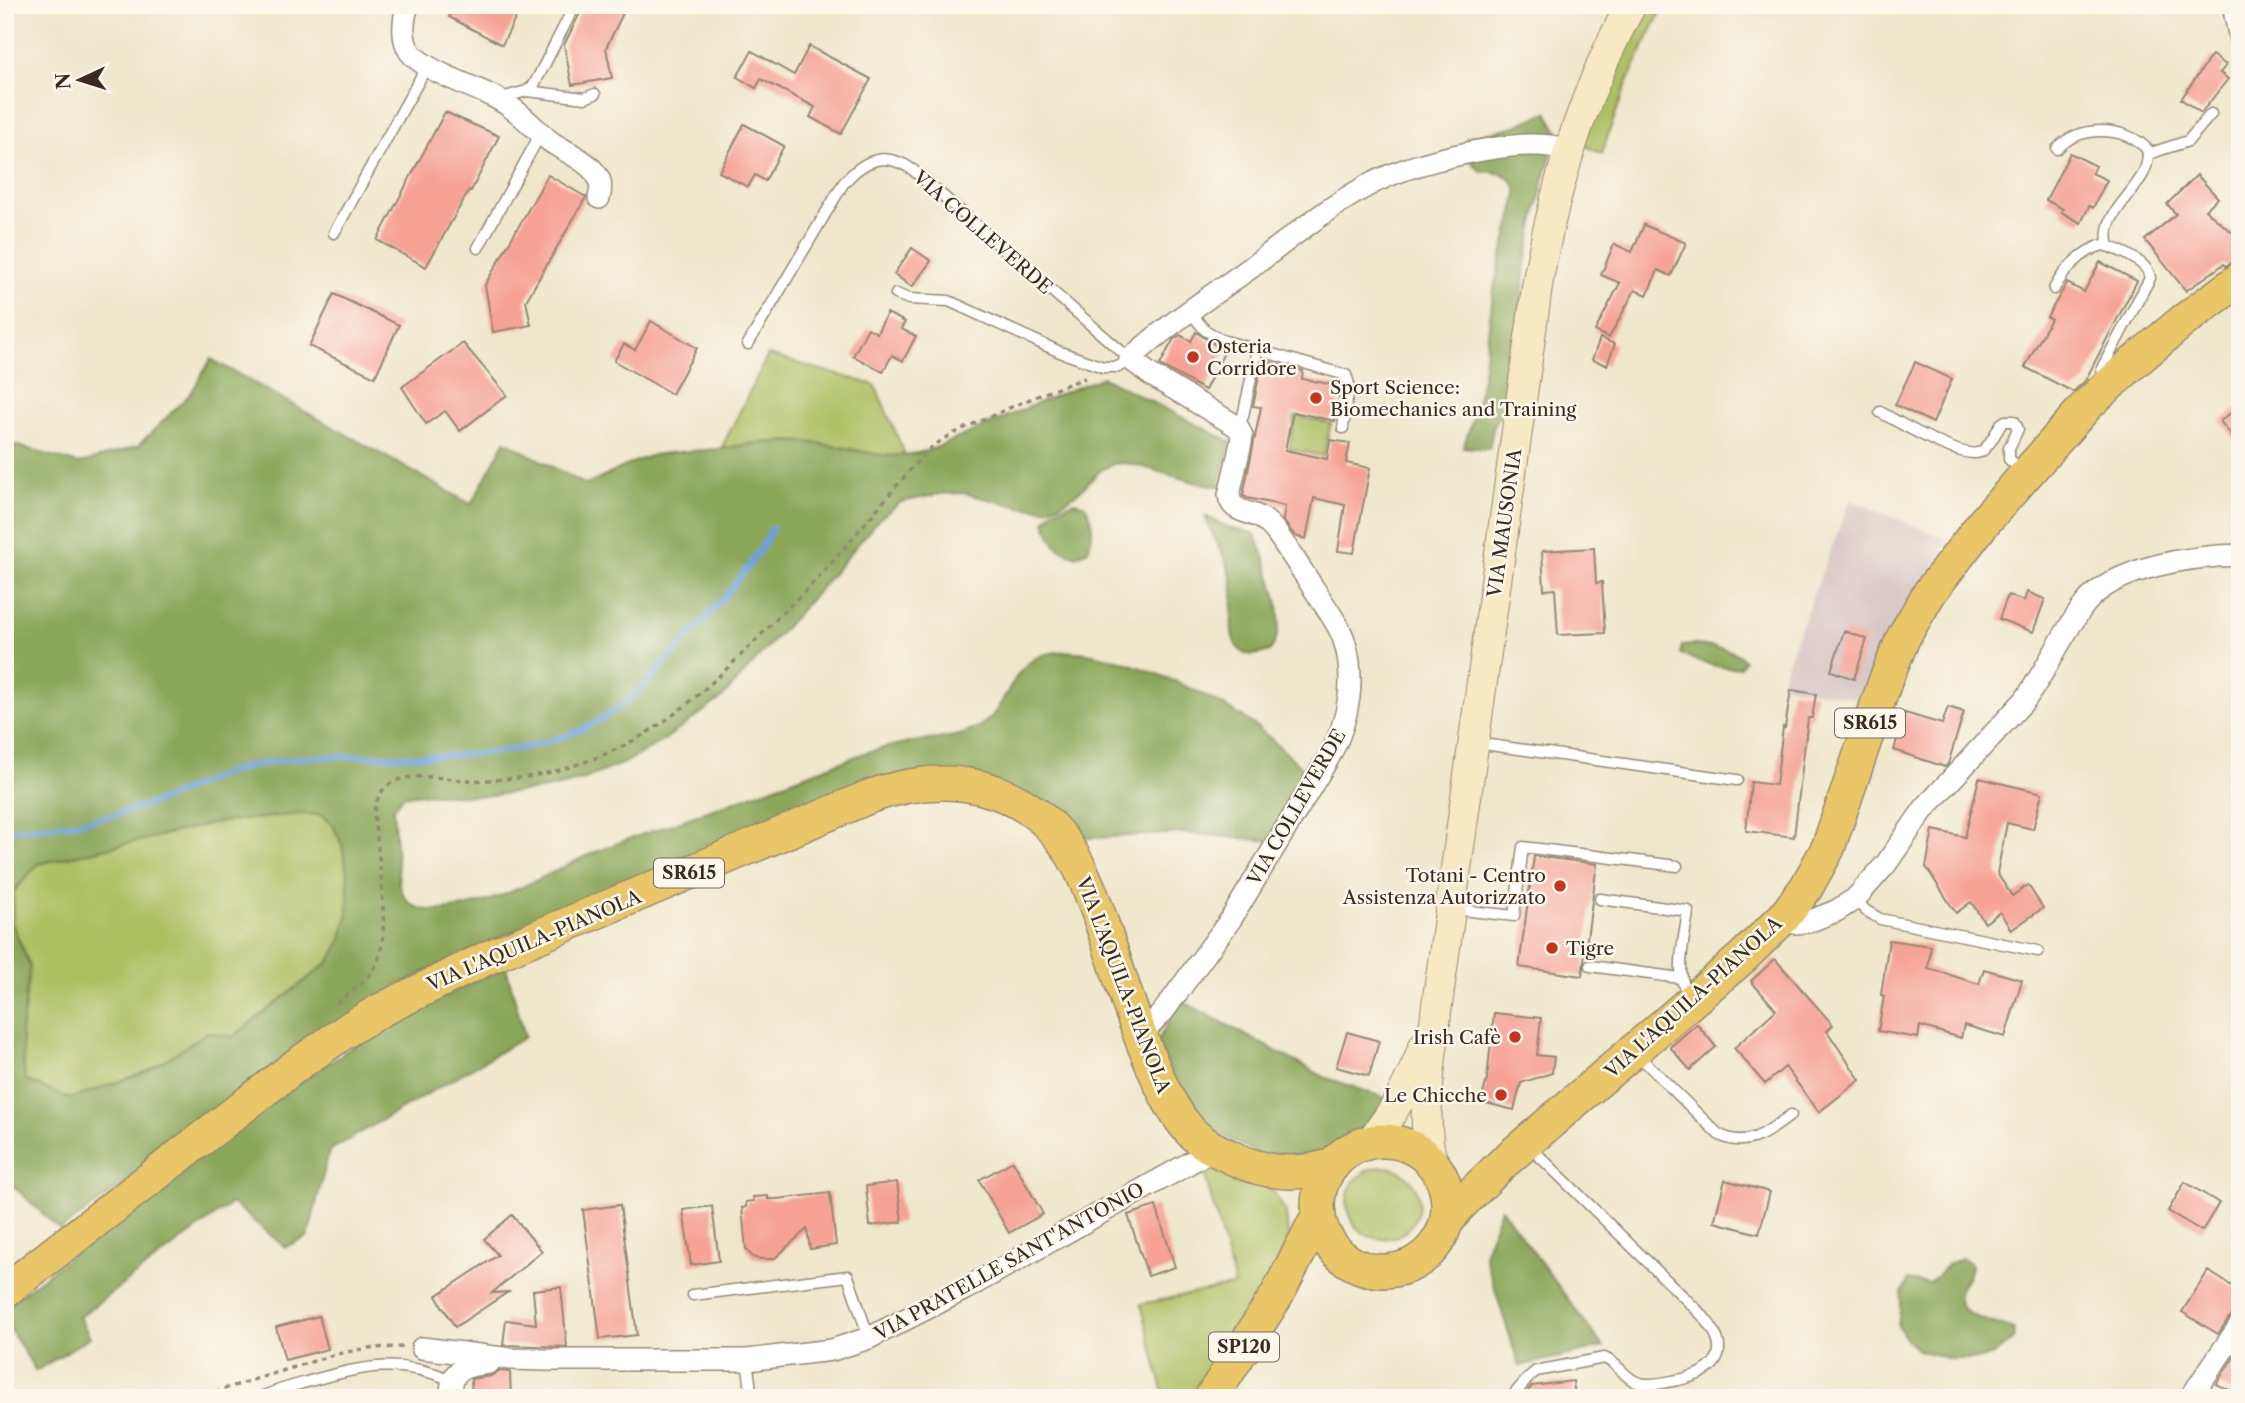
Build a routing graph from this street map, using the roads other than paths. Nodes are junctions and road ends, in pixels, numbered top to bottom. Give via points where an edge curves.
1 (408, 5) edge
2 (575, 5) edge
3 (1631, 5) edge
4 (2233, 5) edge
5 (2240, 39) edge
6 (427, 66) junction
7 (527, 91) junction
8 (595, 94) dead end
9 (498, 99) junction
10 (2211, 114) dead end
11 (541, 133) junction
12 (2057, 149) dead end
13 (1569, 150) junction
14 (2148, 154) junction
15 (599, 198) dead end
16 (334, 233) dead end
17 (2109, 246) junction
18 (478, 248) dead end
19 (2233, 287) edge
20 (2054, 289) dead end
21 (896, 294) dead end
22 (1189, 311) junction
23 (748, 344) dead end
24 (1257, 351) junction
25 (1121, 364) junction
26 (2109, 384) junction
27 (1880, 412) dead end
28 (1238, 427) junction
29 (1343, 428) dead end
30 (2025, 473) junction
31 (2240, 555) edge
32 (1474, 743) junction
33 (1737, 780) dead end
34 (1677, 866) dead end
35 (1600, 899) dead end
36 (1855, 899) junction
37 (1450, 909) junction
38 (1784, 917) junction
39 (2038, 951) dead end
40 (1590, 966) dead end
41 (1686, 989) junction
42 (1436, 1012) junction
43 (1140, 1036) junction
44 (1634, 1051) junction
45 (1791, 1115) dead end
46 (1370, 1142) junction
47 (1209, 1146) junction
48 (1515, 1153) junction
49 (1332, 1165) junction
50 (1434, 1166) junction
51 (1258, 1169) junction
52 (1319, 1214) junction
53 (1446, 1223) junction
54 (1351, 1263) junction
55 (5, 1291) edge
56 (693, 1295) dead end
57 (1278, 1295) junction
58 (2240, 1325) edge
59 (869, 1338) junction
60 (422, 1348) dead end
61 (511, 1359) junction
62 (747, 1360) junction
63 (451, 1389) edge
64 (259, 1398) edge
65 (752, 1398) edge
66 (1211, 1398) edge
67 (1511, 1398) edge
68 (2190, 1398) edge

1 - 6 street via 404,23 407,45
2 - 7 lane via 539,78
3 - 13 main road, VIA MAUSONIA
4 - 5 street
6 - 9 street
6 - 16 lane
7 - 8 lane via 585,98
7 - 9 lane
9 - 11 street
10 - 14 lane via 2188,141
11 - 15 street via 597,175
11 - 18 lane
12 - 14 lane via 2076,134 2115,131 2142,144
13 - 22 street via 1542,145 1496,148 1397,173 1357,192
13 - 32 main road, VIA MAUSONIA via 1551,211 1533,309
14 - 17 lane via 2144,173 2113,217 2107,232
17 - 20 lane via 2093,248 2061,276
17 - 26 lane via 2144,265 2150,278 2102,368
19 - 26 main road, VIA L'AQUILA-PIANOLA / SR615 via 2183,321
21 - 25 lane, VIA COLLEVERDE via 949,301 1059,352 1092,364
22 - 24 lane via 1210,334
22 - 25 street
23 - 25 lane, VIA COLLEVERDE via 843,184 863,164 890,160 913,170
24 - 28 lane
24 - 29 lane via 1347,376
25 - 28 street, VIA COLLEVERDE via 1151,375
26 - 30 main road, VIA L'AQUILA-PIANOLA / SR615
27 - 30 lane via 1947,447 1976,454 1984,450 2001,424 2014,421 2018,429 2009,459
28 - 43 street, VIA COLLEVERDE via 1242,434 1230,503 1274,529 1339,627 1349,661 1348,704 1334,748 1244,897 1180,990
30 - 38 main road, VIA L'AQUILA-PIANOLA / SR615 via 1911,622 1881,693 1829,848
31 - 36 street via 2200,557 2161,566 2110,583 2092,596 2025,700 1914,821 1886,864
32 - 33 lane
32 - 37 main road, VIA MAUSONIA
34 - 37 lane via 1523,847 1514,916
35 - 41 lane via 1688,911
36 - 38 street via 1808,922 1794,923
36 - 39 lane via 1880,919
37 - 42 main road, VIA MAUSONIA
38 - 41 main road, VIA L'AQUILA-PIANOLA / SR615 via 1753,948
40 - 41 lane
41 - 44 main road, VIA L'AQUILA-PIANOLA / SR615
42 - 46 main road, VIA MAUSONIA via 1408,1086
42 - 50 main road, VIA MAUSONIA via 1427,1124
43 - 47 main road, VIA L'AQUILA-PIANOLA / SR615 via 1175,1111
43 - 55 main road, VIA L'AQUILA-PIANOLA / SR615 via 1090,893 1060,837 1031,810 989,789 955,783 909,785 871,796 563,926 381,1010 298,1063
44 - 45 lane via 1725,1138 1757,1138
44 - 48 main road, VIA L'AQUILA-PIANOLA / SR615
46 - 49 main road
46 - 50 main road via 1408,1146
47 - 51 main road, VIA L'AQUILA-PIANOLA / SR615
47 - 59 street, VIA PRATELLE SANT'ANTONIO via 1186,1165
48 - 50 main road, VIA L'AQUILA-PIANOLA / SR615 via 1484,1169
48 - 53 main road, VIA L'AQUILA-PIANOLA / SR615
48 - 67 lane via 1700,1313 1720,1346 1714,1365 1689,1377 1642,1384 1601,1358 1536,1371
49 - 51 main road, VIA L'AQUILA-PIANOLA / SR615 via 1294,1172
49 - 52 main road via 1321,1185
50 - 53 main road via 1448,1199
51 - 52 main road, VIA L'AQUILA-PIANOLA / SR615
52 - 54 main road via 1329,1242
52 - 57 main road, SP120
53 - 54 main road via 1432,1249 1408,1266 1379,1271
54 - 57 main road, SP120 via 1324,1264
56 - 59 lane via 848,1276
57 - 66 main road, SP120
58 - 68 street
59 - 62 street, VIA PRATELLE SANT'ANTONIO via 832,1350
60 - 61 street, VIA PRATELLE SANT'ANTONIO
61 - 62 street, VIA PRATELLE SANT'ANTONIO
61 - 63 street via 467,1366 458,1371
62 - 65 lane
63 - 64 lane via 419,1368 384,1366 338,1373

